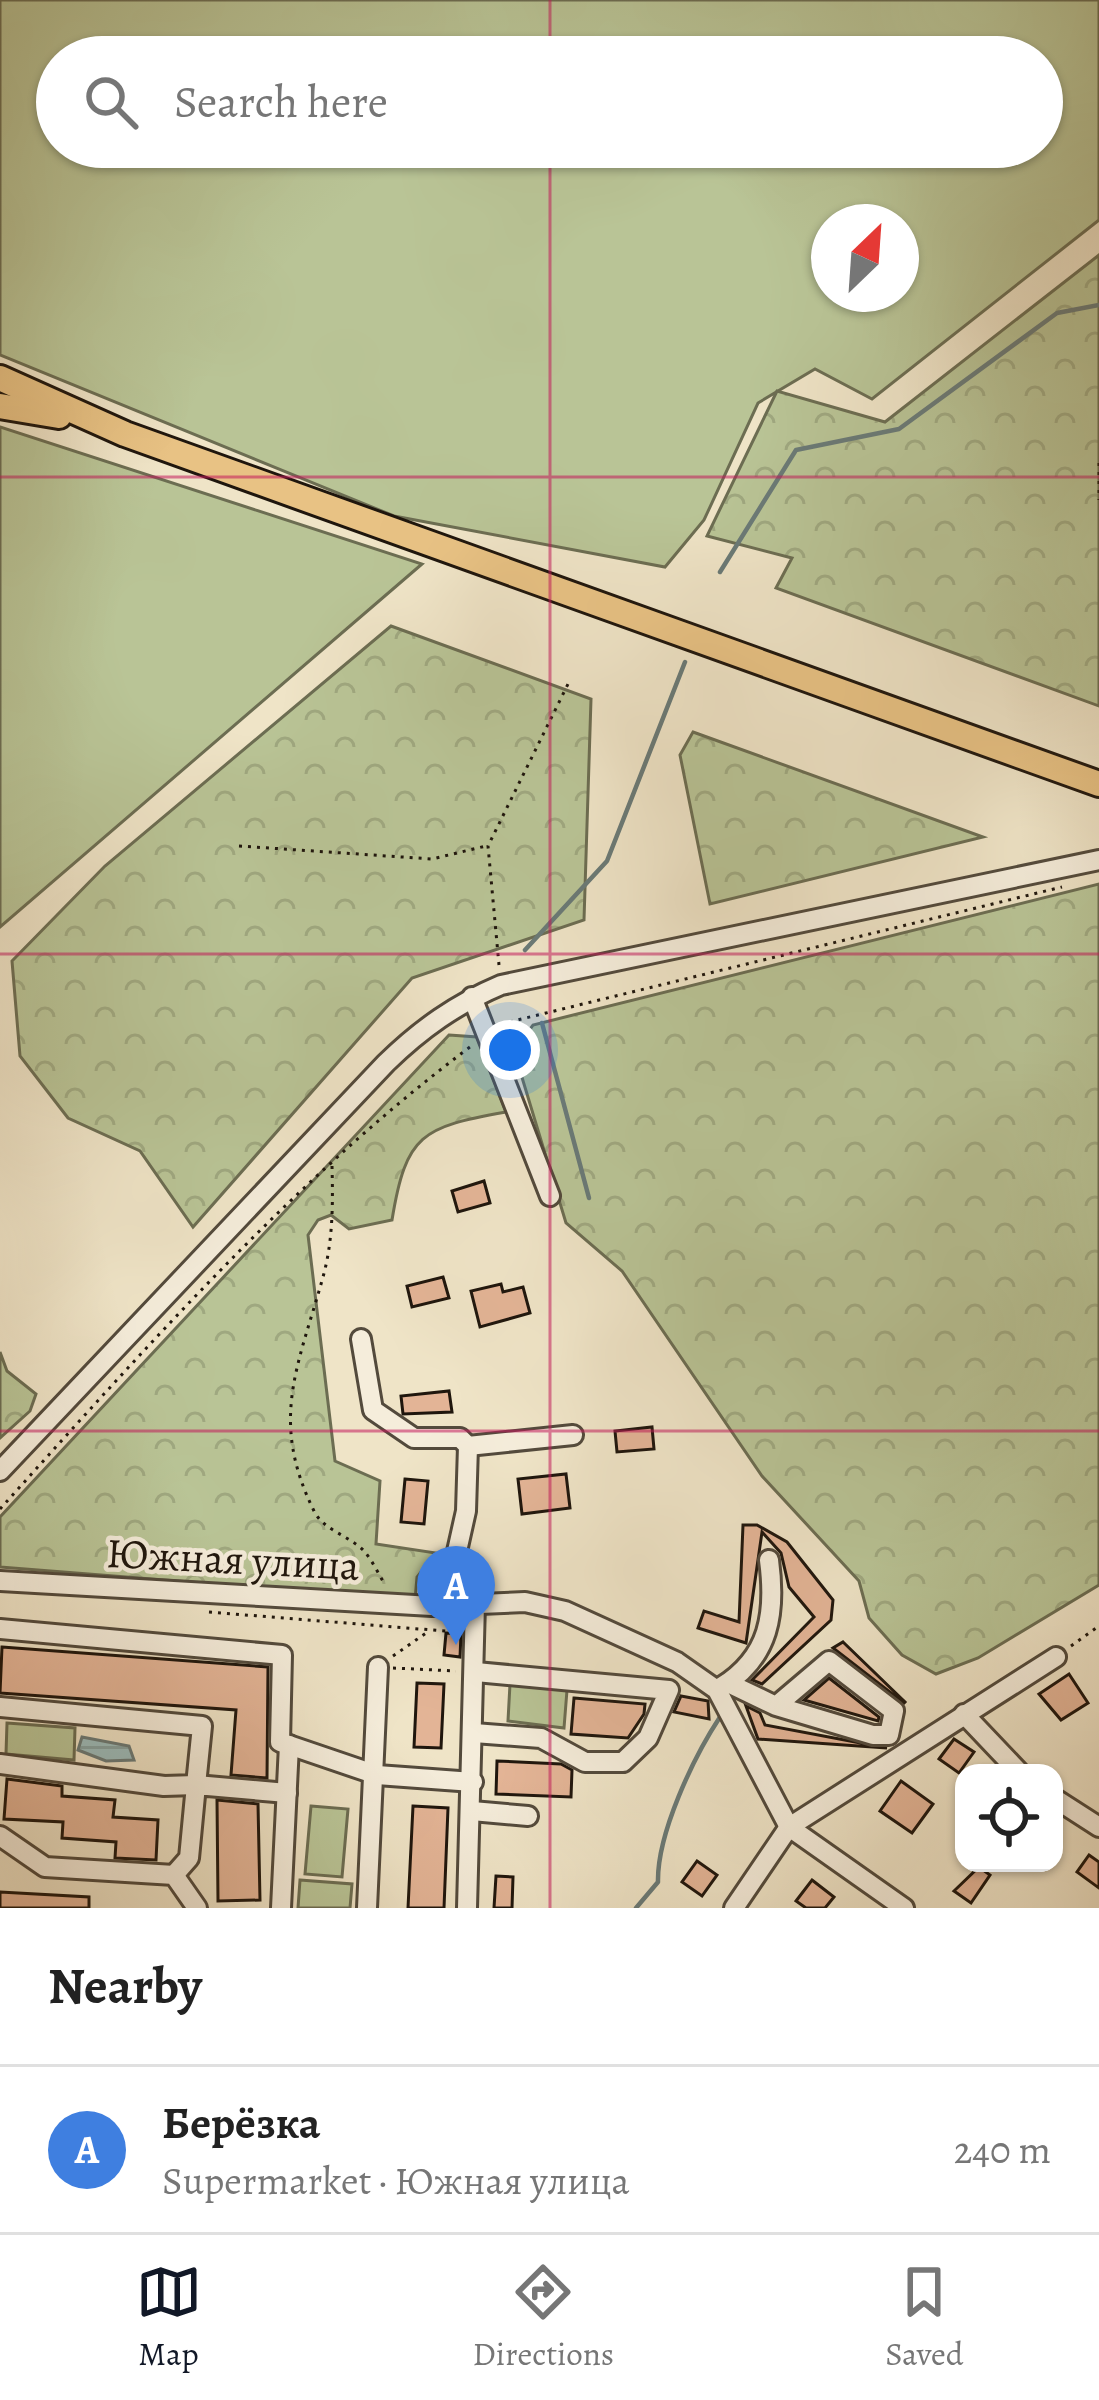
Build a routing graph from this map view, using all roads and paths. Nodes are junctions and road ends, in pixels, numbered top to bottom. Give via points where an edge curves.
1 (0, 378) edge
2 (0, 406) edge
3 (125, 434) junction
4 (1099, 463) edge
5 (1099, 500) edge
6 (569, 682) dead end
7 (1099, 784) edge
8 (239, 846) dead end
9 (488, 846) junction
10 (1099, 860) edge
11 (1076, 884) dead end
12 (501, 985) junction
13 (472, 998) junction
14 (486, 1035) junction
15 (332, 1164) junction
16 (550, 1196) dead end
17 (361, 1339) dead end
18 (573, 1435) dead end
19 (468, 1446) junction
20 (0, 1471) edge
21 (0, 1509) edge
22 (769, 1560) dead end
23 (0, 1581) edge
24 (475, 1603) junction
25 (396, 1604) junction
26 (446, 1605) junction
27 (191, 1611) dead end
28 (1099, 1626) edge
29 (0, 1629) edge
30 (430, 1630) junction
31 (477, 1634) junction
32 (1056, 1657) joint
33 (378, 1667) junction
34 (476, 1672) junction
35 (723, 1687) junction
36 (776, 1706) junction
37 (0, 1707) edge
38 (964, 1714) junction
39 (474, 1733) junction
40 (289, 1744) junction
41 (0, 1763) edge
42 (1011, 1764) edge
43 (377, 1774) junction
44 (473, 1782) junction
45 (196, 1785) junction
46 (287, 1793) junction
47 (1063, 1804) edge
48 (472, 1811) junction
49 (528, 1816) dead end
50 (789, 1827) junction
51 (1099, 1827) edge
52 (0, 1836) edge
53 (174, 1875) junction
54 (197, 1908) edge
55 (281, 1908) edge
56 (367, 1908) edge
57 (467, 1908) edge
58 (734, 1908) edge
59 (904, 1908) edge

1 - 3 main road
2 - 3 main road
3 - 7 main road
4 - 5 path
6 - 9 path
8 - 9 path via 432,859
9 - 12 path
10 - 12 street
11 - 14 path via 507,1020
12 - 13 street
13 - 14 street
13 - 20 street via 386,1063
14 - 15 path via 395,1103
14 - 16 street
15 - 21 path
15 - 25 path via 324,1275 287,1414 316,1517 365,1552
17 - 19 street via 373,1410 414,1438 460,1438
18 - 19 street
19 - 26 street via 466,1511
22 - 35 street via 776,1605 760,1654
23 - 25 street, Южная улица
24 - 26 street, Южная улица
24 - 31 street
24 - 35 street, Южная улица via 565,1611
25 - 26 street, Южная улица
27 - 30 path
28 - 32 path
29 - 40 street via 282,1655 280,1742
30 - 31 path
30 - 33 path
31 - 34 street
32 - 38 street
33 - 34 path
33 - 43 street
34 - 39 street
34 - 39 street via 669,1690 648,1738 623,1762 585,1762 541,1738
35 - 36 street
35 - 50 street, Южная улица
36 - 36 street via 873,1735 889,1735 896,1718 830,1661
37 - 45 street via 202,1726
38 - 42 street
38 - 50 street
39 - 44 street
40 - 43 street
40 - 46 street
41 - 45 street
43 - 44 street
43 - 56 street
44 - 48 street
45 - 46 street
45 - 53 street via 189,1858
46 - 55 street
47 - 51 street
48 - 49 street
48 - 57 street
50 - 58 street
50 - 59 street
52 - 53 street via 45,1867
53 - 54 street

